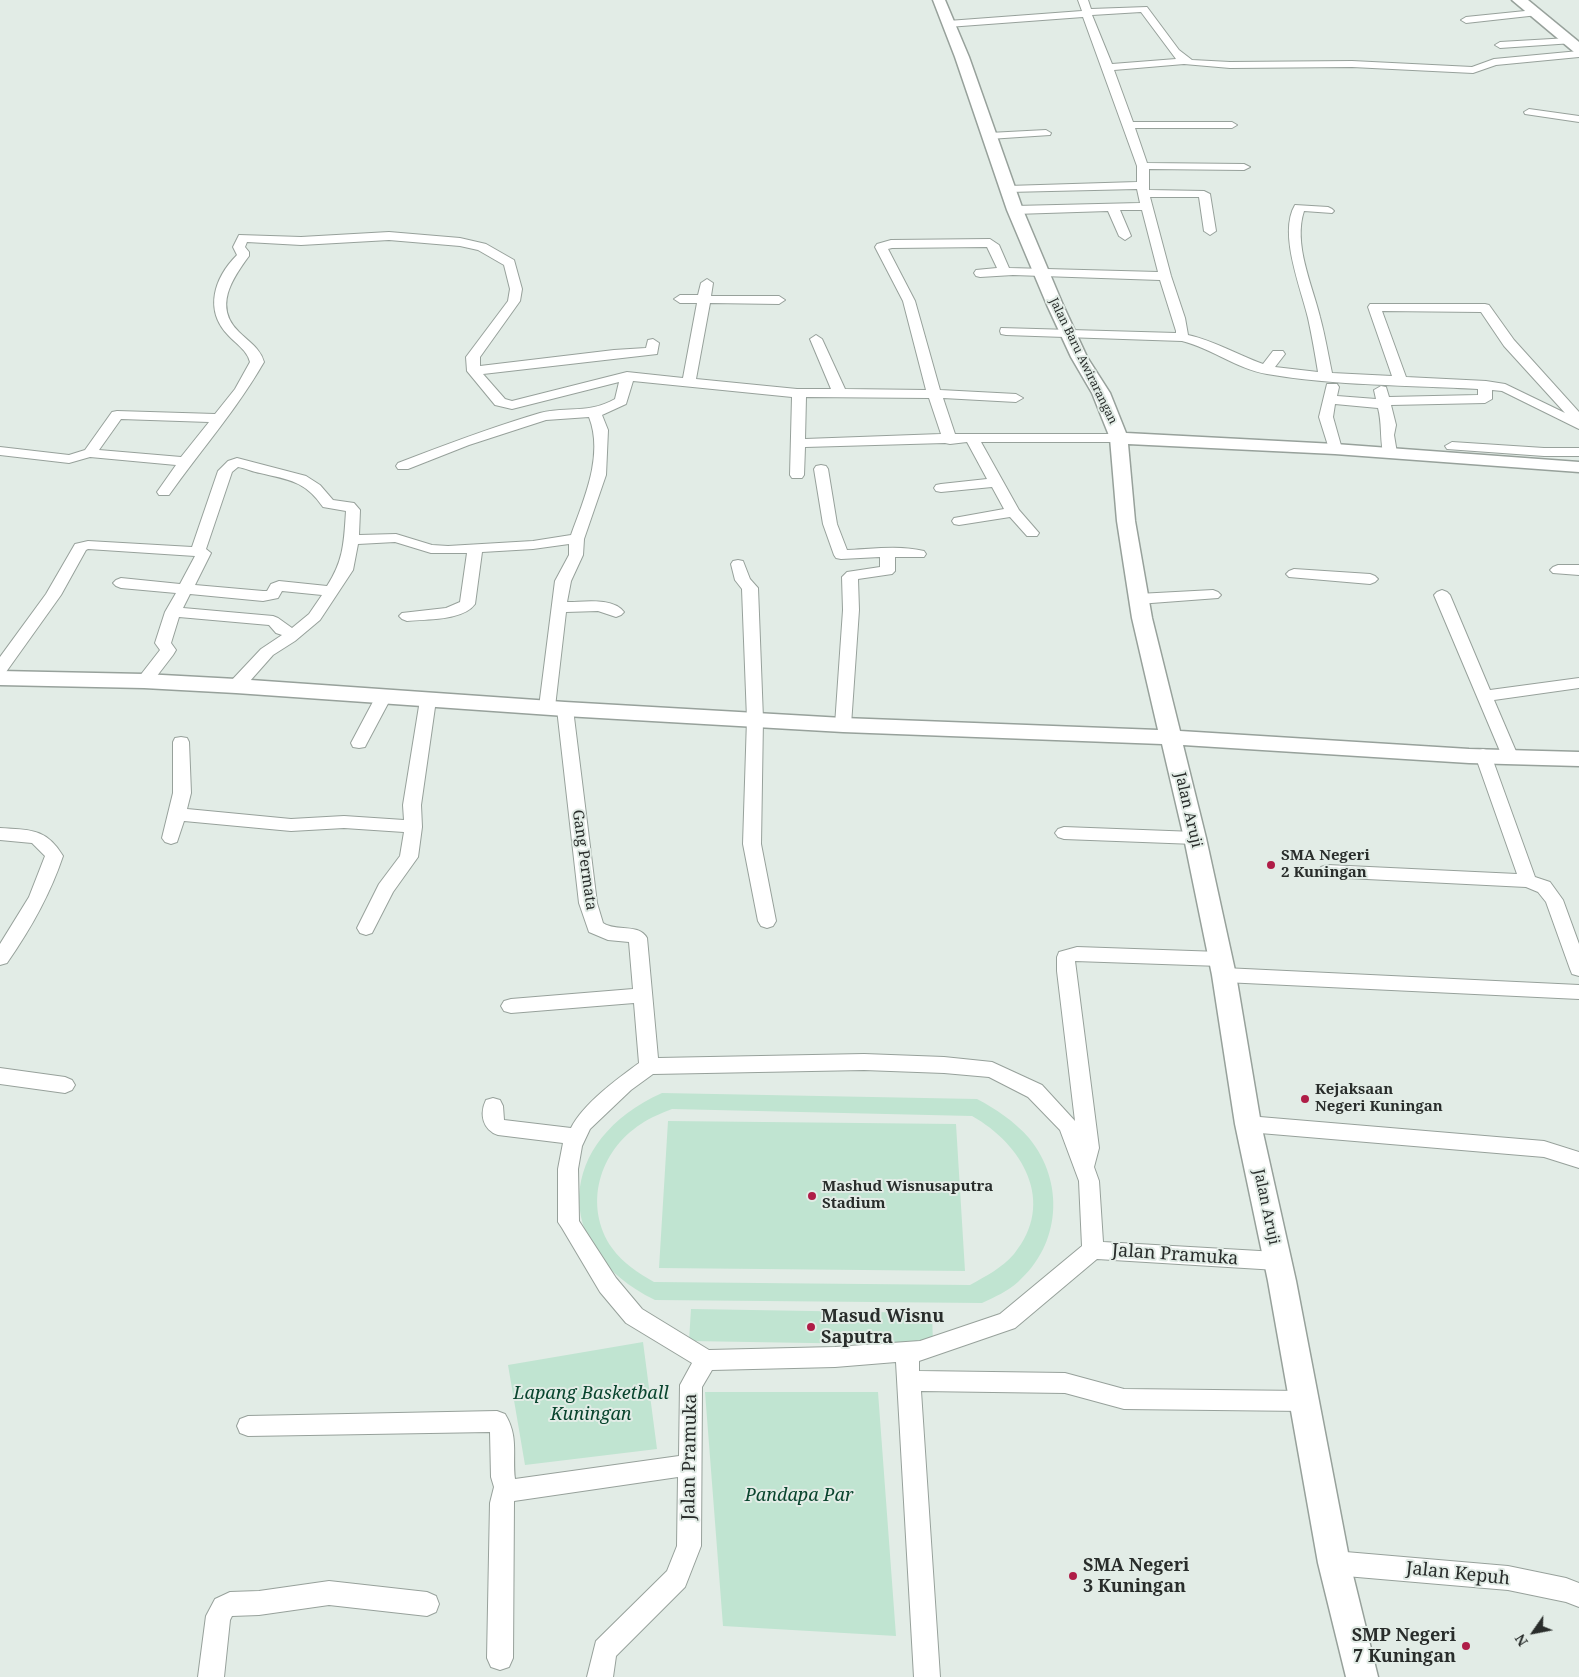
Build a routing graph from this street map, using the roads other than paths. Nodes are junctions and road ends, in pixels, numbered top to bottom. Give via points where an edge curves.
1 (939, 0) edge
2 (1083, 0) edge
3 (1519, 0) edge
4 (1088, 13) junction
5 (1535, 13) junction
6 (1466, 20) dead end
7 (948, 24) junction
8 (1571, 40) edge
9 (1500, 45) dead end
10 (1579, 54) edge
11 (1185, 61) junction
12 (1108, 67) junction
13 (1529, 112) dead end
14 (1579, 119) edge
15 (1232, 124) dead end
16 (1129, 125) junction
17 (1046, 133) dead end
18 (989, 136) junction
19 (1143, 166) junction
20 (1244, 167) dead end
21 (1008, 189) junction
22 (1143, 189) junction
23 (1147, 206) junction
24 (1113, 208) junction
25 (1015, 210) junction
26 (1328, 211) dead end
27 (1210, 231) dead end
28 (1125, 236) dead end
29 (1004, 271) junction
30 (980, 272) dead end
31 (1041, 272) junction
32 (1165, 276) junction
33 (707, 283) dead end
34 (680, 299) dead end
35 (703, 300) junction
36 (779, 300) dead end
37 (1006, 331) dead end
38 (1068, 333) junction
39 (1182, 337) junction
40 (816, 339) dead end
41 (653, 344) dead end
42 (1278, 354) dead end
43 (1266, 370) junction
44 (474, 371) junction
45 (1378, 380) junction
46 (625, 382) junction
47 (689, 382) junction
48 (1401, 382) junction
49 (1485, 385) junction
50 (1329, 388) junction
51 (839, 392) junction
52 (798, 396) dead end
53 (936, 397) junction
54 (1016, 398) dead end
55 (1384, 402) junction
56 (594, 413) junction
57 (218, 418) junction
58 (1579, 420) edge
59 (1113, 422) junction
60 (1579, 426) edge
61 (972, 439) junction
62 (950, 440) junction
63 (1333, 442) junction
64 (797, 443) junction
65 (1452, 446) dead end
66 (1389, 449) junction
67 (0, 452) edge
68 (1579, 452) edge
69 (90, 453) junction
70 (1479, 454) junction
71 (1505, 455) junction
72 (186, 462) junction
73 (404, 466) dead end
74 (1579, 467) edge
75 (821, 469) dead end
76 (797, 476) dead end
77 (994, 482) junction
78 (941, 488) dead end
79 (164, 492) dead end
80 (1013, 512) junction
81 (959, 520) dead end
82 (1032, 533) dead end
83 (577, 539) junction
84 (351, 540) junction
85 (475, 548) junction
86 (198, 552) junction
87 (888, 552) junction
88 (919, 554) dead end
89 (738, 564) dead end
90 (1558, 570) dead end
91 (1579, 570) edge
92 (1294, 574) dead end
93 (1370, 579) dead end
94 (121, 583) dead end
95 (186, 588) junction
96 (332, 591) junction
97 (1213, 595) dead end
98 (1442, 595) dead end
99 (1138, 599) junction
100 (560, 607) junction
101 (173, 612) junction
102 (616, 612) dead end
103 (407, 616) dead end
104 (294, 634) junction
105 (0, 668) edge
106 (0, 678) edge
107 (144, 682) junction
108 (1579, 683) edge
109 (236, 686) junction
110 (384, 696) junction
111 (1486, 696) junction
112 (428, 700) junction
113 (556, 708) junction
114 (755, 719) junction
115 (843, 725) junction
116 (1171, 737) junction
117 (181, 742) dead end
118 (359, 743) dead end
119 (1483, 755) junction
120 (1510, 756) junction
121 (1579, 759) edge
122 (178, 814) junction
123 (413, 827) junction
124 (1064, 833) dead end
125 (0, 834) edge
126 (171, 838) dead end
127 (1195, 838) junction
128 (1327, 871) dead end
129 (1528, 881) junction
130 (767, 921) dead end
131 (366, 928) dead end
132 (0, 958) edge
133 (1222, 967) junction
134 (1579, 969) edge
135 (1579, 992) edge
136 (643, 995) junction
137 (512, 1006) dead end
138 (649, 1066) junction
139 (0, 1076) edge
140 (64, 1085) dead end
141 (493, 1106) dead end
142 (1248, 1124) junction
143 (576, 1137) junction
144 (1579, 1160) edge
145 (1084, 1167) junction
146 (1093, 1250) junction
147 (1277, 1262) junction
148 (907, 1352) junction
149 (706, 1360) junction
150 (909, 1380) junction
151 (1304, 1401) junction
152 (248, 1426) dead end
153 (690, 1465) junction
154 (505, 1488) junction
155 (1334, 1563) junction
156 (1579, 1595) edge
157 (427, 1604) dead end
158 (500, 1658) dead end
159 (211, 1677) edge
160 (600, 1677) edge
161 (926, 1677) edge
162 (1362, 1677) edge

1 - 7 street, Jalan Baru Awirarangan
2 - 4 street
3 - 5 main road
4 - 7 street
4 - 11 street via 1144,9
4 - 12 street
5 - 6 street
5 - 8 main road
7 - 18 street, Jalan Baru Awirarangan
8 - 9 street
10 - 11 street via 1494,62 1466,70 1352,64 1191,64
11 - 12 street
12 - 16 street
13 - 14 street
15 - 16 street
16 - 19 street
17 - 18 street
18 - 21 street, Jalan Baru Awirarangan
19 - 20 street
19 - 22 street
21 - 22 street
21 - 25 street, Jalan Baru Awirarangan
22 - 23 street
22 - 27 street via 1204,194
23 - 24 street
23 - 32 street
24 - 25 street
24 - 28 street
25 - 31 street, Jalan Baru Awirarangan
26 - 50 street via 1299,207 1295,225 1297,247
29 - 30 street
29 - 31 street
29 - 53 street via 990,243 936,242 880,247 910,301
31 - 32 street
31 - 38 street, Jalan Baru Awirarangan
32 - 39 street
33 - 35 street
34 - 35 street
35 - 36 street
35 - 47 street
37 - 38 street
38 - 39 street
38 - 59 street, Jalan Baru Awirarangan
39 - 43 street via 1202,342
40 - 51 street
41 - 44 street via 650,352
42 - 43 street
43 - 50 street
44 - 46 street via 500,402 512,405
44 - 57 street via 473,357 514,301 516,290 510,263 482,247 460,242 389,236 301,241 244,238 240,244 243,256 234,264 220,295 220,313 237,338 255,352 257,362 241,390
45 - 48 street
45 - 50 street
45 - 55 street
46 - 47 street
46 - 56 street via 621,401
47 - 51 street via 797,393
48 - 49 street
48 - 58 street via 1374,307 1485,308 1509,342
49 - 55 street via 1485,398 1482,399
49 - 60 street via 1505,388
50 - 55 street
50 - 63 street via 1326,417
51 - 53 street
52 - 64 street
53 - 54 street
53 - 62 street
55 - 66 street via 1389,425
56 - 73 street via 545,416 464,442
56 - 83 street via 600,430 599,474
57 - 69 street via 117,414
57 - 72 street
59 - 61 street
59 - 63 street
59 - 99 street, Jalan Baru Awirarangan
61 - 62 street
61 - 77 street
62 - 64 street
63 - 66 street
64 - 76 street
65 - 70 street
66 - 70 street
67 - 69 street via 69,459
68 - 71 street
69 - 72 street
70 - 71 street
71 - 74 street
72 - 79 street
75 - 87 street via 830,524 841,554
77 - 78 street
77 - 80 street
80 - 81 street
80 - 82 street
83 - 85 street
83 - 100 street via 576,555 563,581
84 - 85 street via 396,538 431,549
84 - 86 street via 352,508 328,504 323,494 295,477 235,463 225,472
84 - 96 street via 345,570
85 - 103 street via 467,604 451,612
86 - 95 street via 204,554
86 - 105 street via 80,547 53,595
87 - 88 street
87 - 115 street via 887,572 850,577 851,610
89 - 114 street via 743,580 750,588
90 - 91 street
92 - 93 street
94 - 95 street
95 - 96 street via 263,596 273,595 279,586
95 - 101 street
96 - 104 street via 315,617
97 - 99 street
98 - 111 street
99 - 116 street, Jalan Baru Awirarangan
100 - 102 street via 600,606
100 - 113 street via 555,634
101 - 104 street via 273,622
101 - 107 street via 163,643 168,650 160,663 148,672
104 - 109 street via 267,652
106 - 107 street
107 - 109 street
108 - 111 street
109 - 110 street
110 - 112 street
110 - 118 street
111 - 120 street
112 - 113 street
112 - 123 street via 412,805
113 - 114 street
113 - 136 street, Gang Permata via 588,903 595,927 603,932 638,938
114 - 115 street
114 - 130 street via 752,844
115 - 116 street
116 - 119 street
116 - 127 street, Jalan Aruji
117 - 122 street via 182,793
119 - 120 street
119 - 129 street
120 - 121 street
122 - 123 street via 291,825 344,822
122 - 126 street
123 - 131 street via 408,857 385,889
124 - 127 street
125 - 132 street via 36,837 49,844 54,856 38,900
127 - 133 street, Jalan Aruji
128 - 129 street
129 - 134 street via 1544,887 1554,900
133 - 135 street
133 - 142 street, Jalan Aruji
133 - 145 street via 1095,954 1066,957 1089,1148
136 - 137 street
136 - 138 street, Gang Permata
138 - 143 street via 583,1124
138 - 145 street via 864,1062 992,1070 1036,1091 1068,1126
139 - 140 street
141 - 143 street via 493,1120 498,1127
142 - 144 street via 1544,1148
142 - 147 street, Jalan Aruji
143 - 149 street via 568,1169 569,1222 608,1285 634,1316
145 - 146 street via 1089,1181
146 - 147 street, Jalan Pramuka
146 - 148 street, Jalan Pramuka via 1007,1321 920,1351
147 - 151 street, Jalan Aruji
148 - 149 street, Jalan Pramuka
148 - 150 street
149 - 153 street, Jalan Pramuka via 691,1385
150 - 151 street via 1065,1383 1124,1398
150 - 161 street
151 - 155 street, Jalan Aruji
152 - 154 street via 497,1421 502,1429
153 - 154 street via 509,1492
153 - 160 street, Jalan Pramuka via 689,1546 676,1579 605,1650
154 - 158 street via 502,1503
155 - 156 street, Jalan Kepuh via 1508,1578
155 - 162 street, Jalan Aruji
157 - 159 street via 329,1593 230,1604 218,1616

